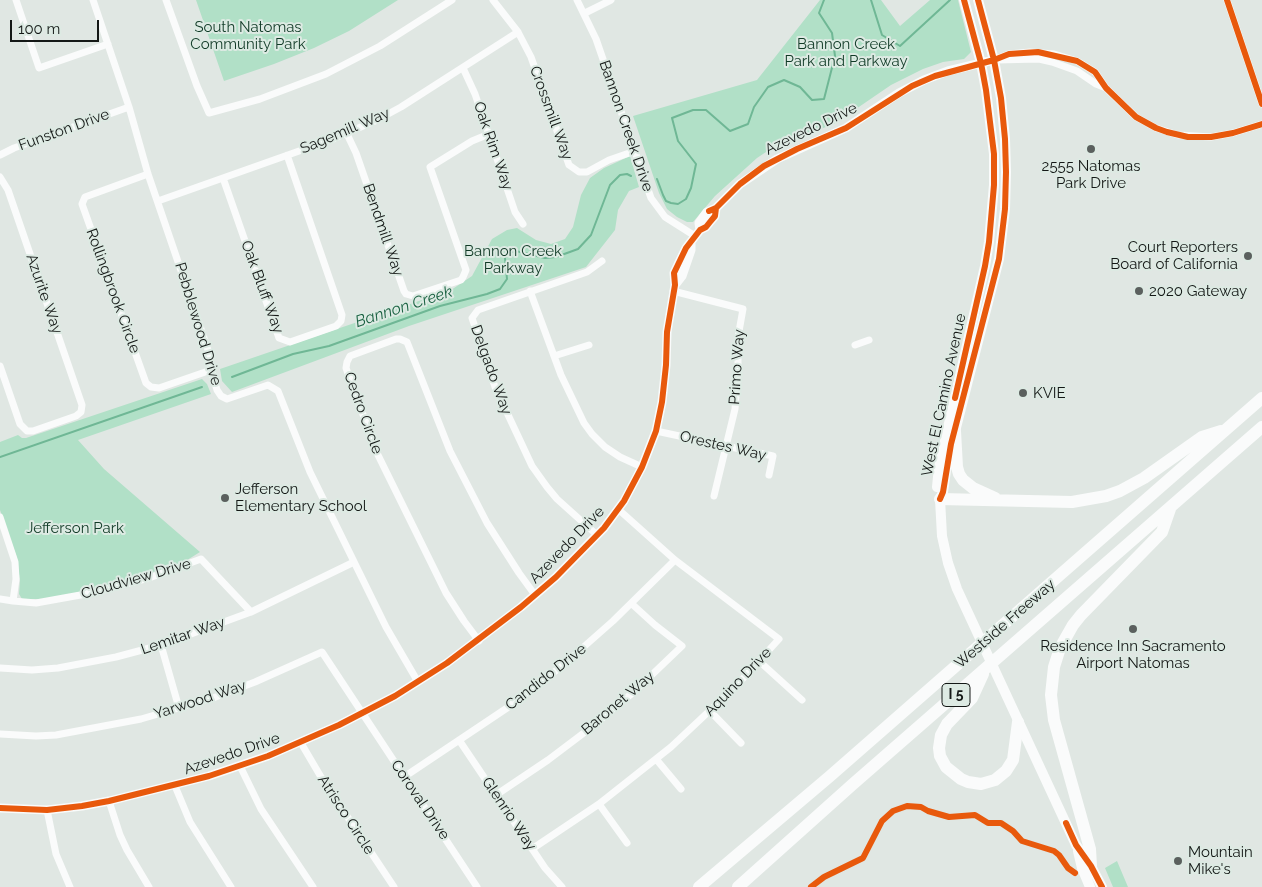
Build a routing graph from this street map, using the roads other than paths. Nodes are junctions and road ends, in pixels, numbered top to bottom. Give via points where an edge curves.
1 (16, 0) edge
2 (93, 0) edge
3 (166, 0) edge
4 (452, 0) edge
5 (494, 0) edge
6 (577, 0) edge
7 (611, 0) edge
8 (964, 0) edge
9 (978, 0) edge
10 (1227, 0) edge
11 (585, 13) junction
12 (518, 32) junction
13 (108, 44) junction
14 (994, 60) junction
15 (981, 63) junction
16 (463, 68) junction
17 (1262, 104) edge
18 (129, 107) junction
19 (1262, 124) edge
20 (347, 134) junction
21 (488, 134) junction
22 (635, 151) junction
23 (0, 155) edge
24 (287, 155) junction
25 (148, 174) junction
26 (0, 177) edge
27 (223, 178) junction
28 (158, 201) junction
29 (523, 224) dead end
30 (695, 236) junction
31 (602, 261) dead end
32 (674, 288) junction
33 (530, 292) junction
34 (869, 340) dead end
35 (589, 345) dead end
36 (855, 345) dead end
37 (554, 356) junction
38 (0, 366) edge
39 (211, 370) junction
40 (1262, 398) edge
41 (1262, 427) edge
42 (955, 430) junction
43 (1226, 430) junction
44 (656, 431) junction
45 (726, 446) junction
46 (642, 467) junction
47 (769, 475) dead end
48 (714, 496) dead end
49 (940, 500) junction
50 (1000, 500) junction
51 (1171, 507) junction
52 (618, 509) junction
53 (0, 516) edge
54 (598, 535) junction
55 (675, 560) junction
56 (354, 562) junction
57 (536, 595) junction
58 (0, 599) edge
59 (13, 601) junction
60 (632, 604) junction
61 (251, 612) junction
62 (479, 641) junction
63 (161, 645) junction
64 (759, 661) junction
65 (0, 668) edge
66 (985, 670) junction
67 (418, 682) junction
68 (802, 700) dead end
69 (179, 708) junction
70 (710, 711) junction
71 (362, 714) junction
72 (1018, 722) junction
73 (0, 734) edge
74 (460, 740) junction
75 (301, 742) junction
76 (741, 743) dead end
77 (656, 759) junction
78 (240, 766) junction
79 (404, 777) junction
80 (175, 786) junction
81 (681, 789) dead end
82 (496, 795) junction
83 (109, 800) junction
84 (598, 804) junction
85 (0, 808) edge
86 (47, 810) junction
87 (627, 843) dead end
88 (1076, 845) junction
89 (532, 849) junction
90 (1091, 866) junction
91 (739, 886) edge
92 (70, 887) edge
93 (149, 887) edge
94 (231, 887) edge
95 (313, 887) edge
96 (394, 887) edge
97 (477, 887) edge
98 (562, 887) edge
99 (700, 887) edge
100 (1090, 887) edge
101 (1102, 887) edge

1 - 13 street via 40,68
2 - 13 street, Pebblewood Drive
3 - 4 street via 209,112 260,99 326,74 380,46
5 - 12 street, Crossmill Way
6 - 11 street, Bannon Creek Drive
7 - 11 street
8 - 15 main road, West El Camino Avenue
9 - 14 main road, West El Camino Avenue
10 - 17 street
11 - 22 street, Bannon Creek Drive
12 - 16 street, Sagemill Way
12 - 22 street, Crossmill Way via 536,71 569,165 579,172 587,172
13 - 18 street, Pebblewood Drive
14 - 15 street, Azevedo Drive
14 - 19 street via 1020,52 1054,54 1077,60 1096,72 1106,88 1136,117 1178,135 1211,137
14 - 42 main road, West El Camino Avenue via 1005,139 1002,244
15 - 30 street, Azevedo Drive via 924,80 846,128 776,159 707,212
15 - 49 main road, West El Camino Avenue via 994,154 992,214 985,266 939,467 937,492
16 - 20 street, Sagemill Way via 401,107
16 - 21 street, Oak Rim Way
18 - 23 street, Funston Drive
18 - 25 street, Pebblewood Drive
20 - 21 street, Bendmill Way via 404,291 413,296 460,280 466,270 430,167 472,140
20 - 24 street, Sagemill Way
21 - 29 street, Oak Rim Way via 515,212
22 - 30 street, Bannon Creek Drive via 651,198 659,211
24 - 27 street, Sagemill Way
24 - 27 street, Oak Bluff Way via 342,315 336,326 290,342 280,338
25 - 28 street, Pebblewood Drive
25 - 39 street, Rollingbrook Circle via 86,196 82,204 146,383 151,388 159,388
26 - 38 street, Azurite Way via 18,218 82,405 81,412 27,431 20,424
27 - 28 street, Sagemill Way
28 - 39 street, Pebblewood Drive via 201,329
30 - 32 street, Azevedo Drive via 674,273
31 - 33 street, Delgado Way via 587,272
32 - 44 street, Azevedo Drive via 667,332 665,384
32 - 45 street, Primo Way via 743,308 738,336 737,390
33 - 37 street
33 - 54 street, Delgado Way via 478,310 472,322 495,387 532,466 557,499
34 - 36 street
35 - 37 street
37 - 46 street via 568,392 592,434 612,453
39 - 56 street, Pebblewood Drive via 220,396 227,399 268,385 278,391 310,472
40 - 43 highway, Westside Freeway / I 5
41 - 51 highway, Westside Freeway / I 5
42 - 49 main road, West El Camino Avenue
42 - 50 highway via 957,467 963,480
43 - 50 highway via 1202,437 1144,478 1106,496 1072,502
43 - 99 highway, Westside Freeway / I 5
44 - 45 street, Orestes Way
44 - 46 street, Azevedo Drive
45 - 47 street, Orestes Way via 773,456
45 - 48 street, Primo Way
46 - 52 street, Azevedo Drive
49 - 50 highway
49 - 72 main road, West El Camino Avenue via 944,549 957,589
51 - 66 highway, Westside Freeway / I 5
51 - 90 highway via 1162,532 1072,625 1054,667 1051,695 1054,720 1090,849
52 - 54 street, Azevedo Drive
52 - 55 street, Aquino Drive
53 - 59 street via 15,562
54 - 57 street, Azevedo Drive
55 - 60 street, Candido Drive
55 - 64 street, Aquino Drive via 779,639
56 - 61 street, Lemitar Way
56 - 67 street, Pebblewood Drive
57 - 62 street, Azevedo Drive
57 - 62 street, Cedro Circle via 518,573 487,522 454,459 409,345 396,339 350,356 346,368 377,453 446,593
58 - 59 street, Cloudview Drive
59 - 61 street, Cloudview Drive via 48,602 94,592 201,560
60 - 74 street, Candido Drive via 555,672
60 - 82 street, Baronet Way via 682,646 593,726
61 - 63 street, Lemitar Way
62 - 67 street, Azevedo Drive
63 - 65 street, Lemitar Way via 58,668
63 - 69 street
64 - 68 street
64 - 70 street, Aquino Drive
66 - 72 highway via 972,698 946,724 941,735 940,756 946,767 968,782 981,784 995,780 1013,760
66 - 91 highway, Westside Freeway / I 5
67 - 71 street, Azevedo Drive
69 - 71 street, Yarwood Way via 254,682 322,652
69 - 73 street, Yarwood Way via 56,735
70 - 76 street
70 - 77 street, Aquino Drive
71 - 75 street, Azevedo Drive
71 - 79 street, Coroval Drive
72 - 88 main road, West El Camino Avenue
74 - 79 street, Candido Drive
74 - 82 street, Glenrio Way
75 - 78 street, Azevedo Drive
75 - 96 street, Atrisco Circle
77 - 81 street
77 - 84 street, Aquino Drive
78 - 80 street, Azevedo Drive
78 - 95 street via 261,808
79 - 97 street, Coroval Drive
80 - 83 street, Azevedo Drive
80 - 94 street via 190,822
82 - 89 street, Glenrio Way
83 - 86 street, Azevedo Drive
83 - 93 street via 126,850
84 - 87 street
84 - 89 street, Aquino Drive
85 - 86 street, Azevedo Drive
86 - 92 street via 56,854
88 - 90 main road, West El Camino Avenue
88 - 100 main road, West El Camino Avenue
89 - 98 street, Glenrio Way
90 - 101 main road, West El Camino Avenue

